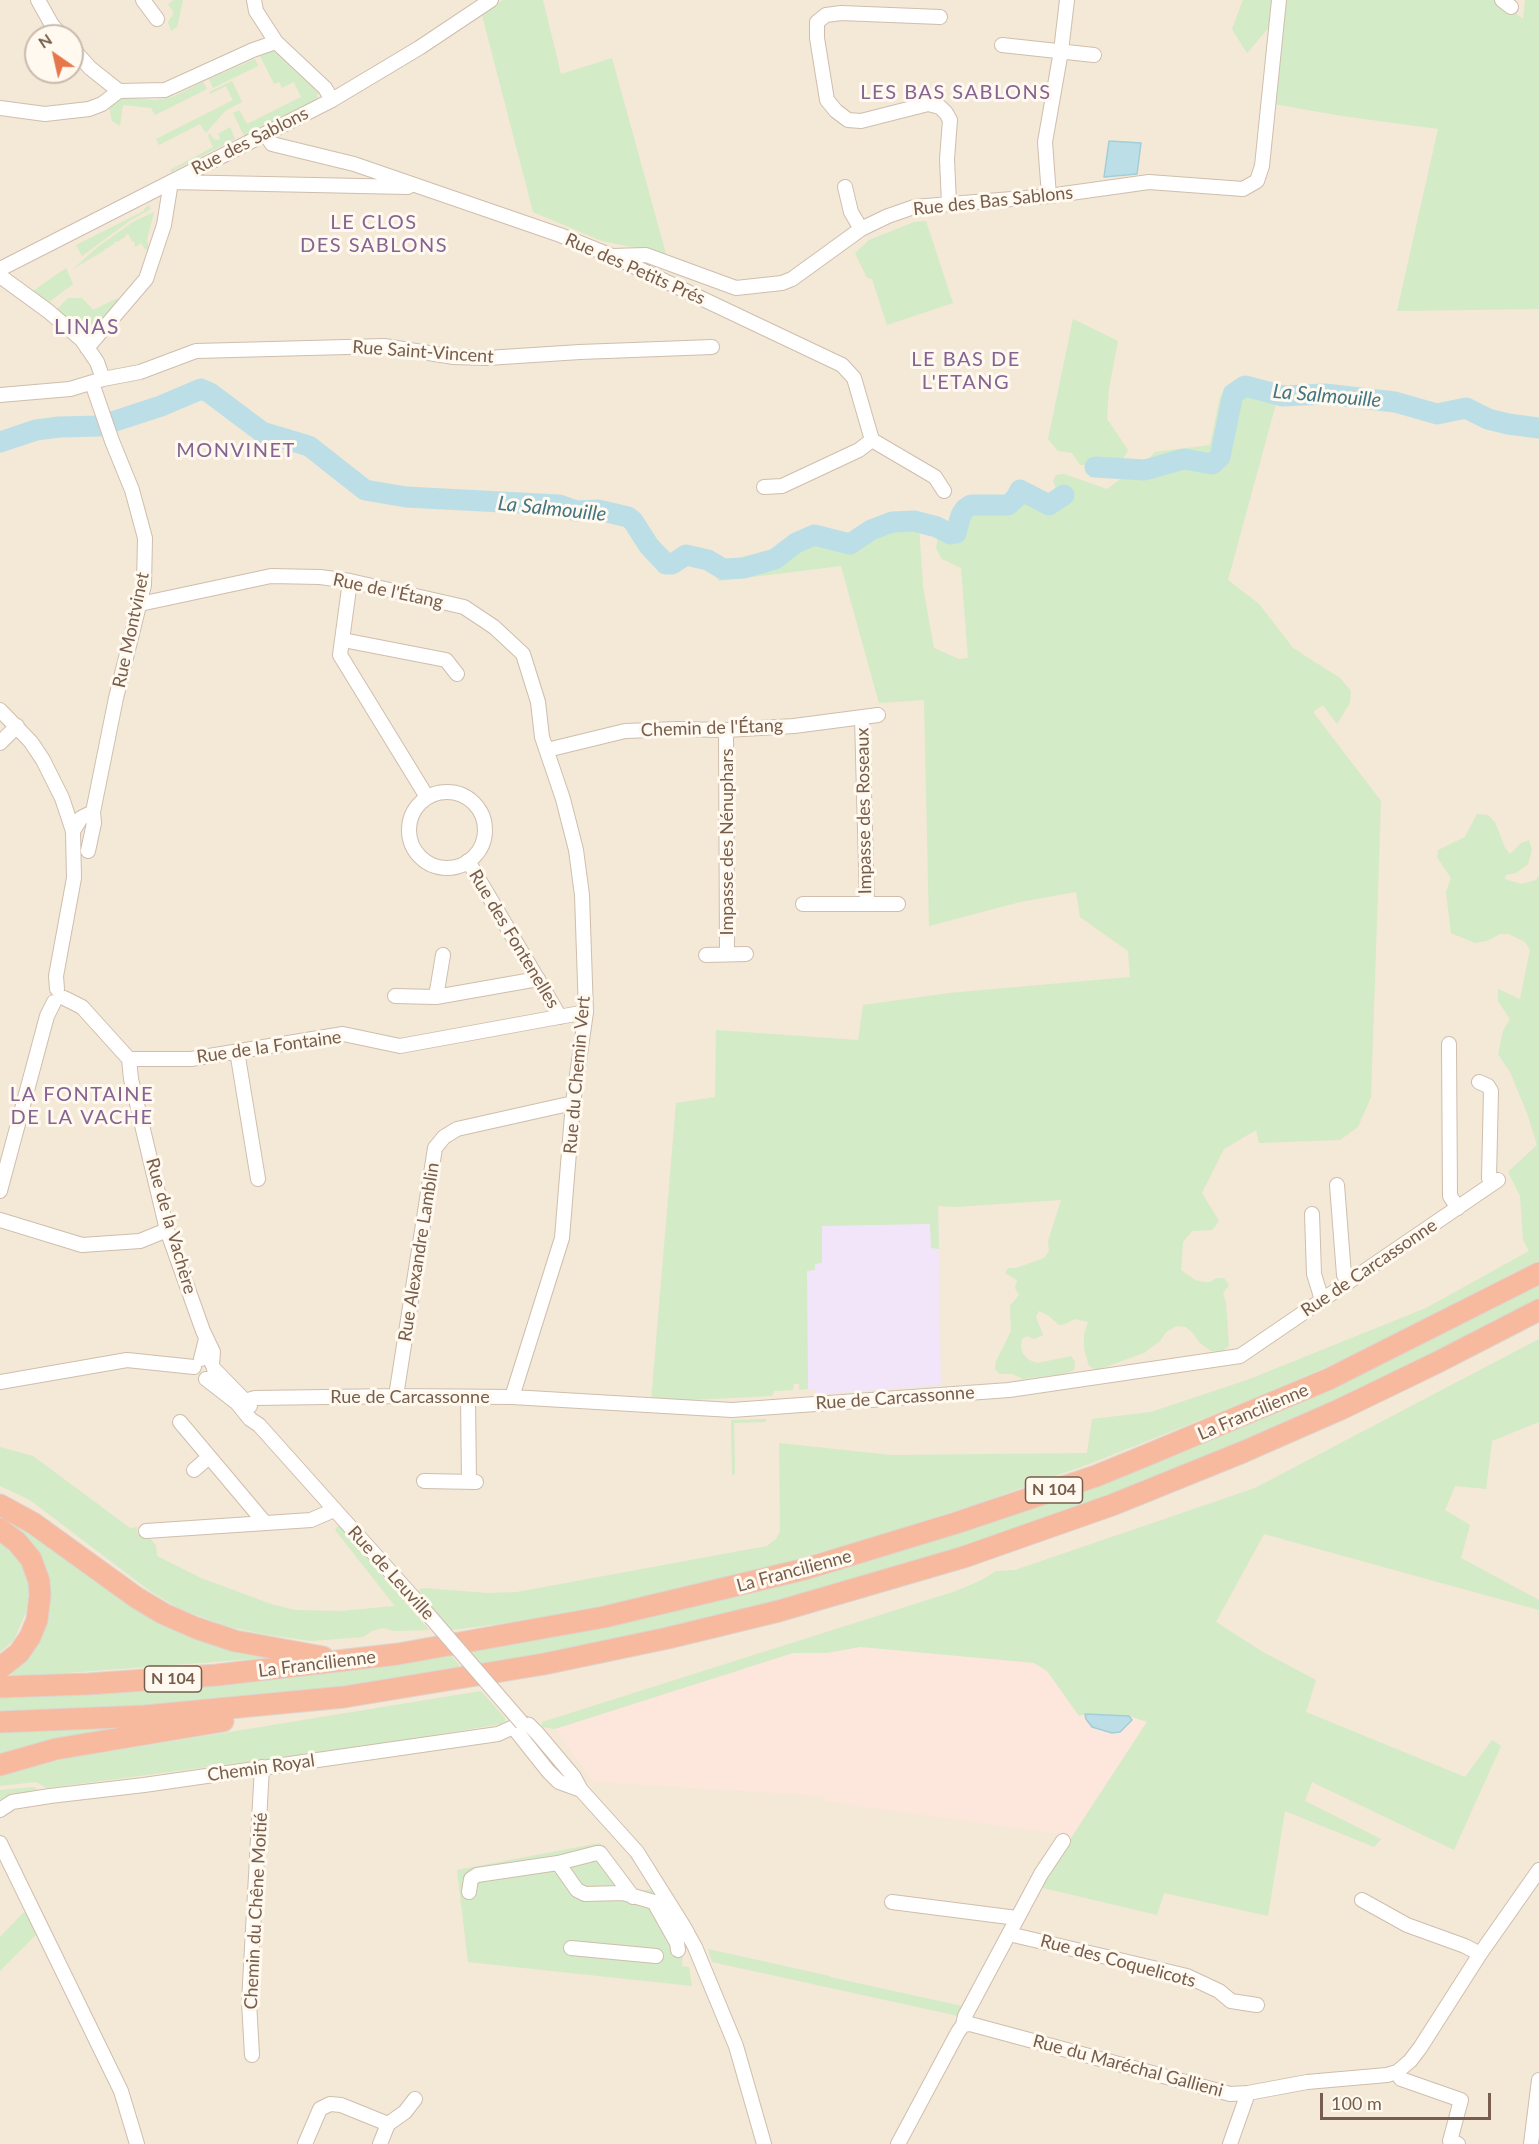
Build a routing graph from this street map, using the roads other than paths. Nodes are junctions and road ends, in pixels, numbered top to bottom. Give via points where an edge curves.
1 (38, 0) edge
2 (143, 0) edge
3 (254, 0) edge
4 (491, 0) edge
5 (1067, 0) edge
6 (1279, 0) edge
7 (940, 17) dead end
8 (157, 19) dead end
9 (51, 24) edge
10 (276, 42) junction
11 (1002, 45) dead end
12 (1061, 51) junction
13 (1094, 56) dead end
14 (84, 61) edge
15 (119, 90) junction
16 (332, 100) junction
17 (0, 108) edge
18 (265, 134) junction
19 (171, 182) junction
20 (845, 187) dead end
21 (420, 188) junction
22 (1049, 195) junction
23 (949, 204) junction
24 (861, 229) junction
25 (612, 256) junction
26 (0, 269) edge
27 (0, 276) edge
28 (711, 347) dead end
29 (87, 348) junction
30 (98, 381) junction
31 (0, 395) edge
32 (872, 440) junction
33 (764, 487) dead end
34 (944, 491) dead end
35 (350, 581) junction
36 (140, 604) junction
37 (343, 640) junction
38 (458, 674) dead end
39 (0, 710) edge
40 (878, 715) dead end
41 (862, 718) junction
42 (17, 726) junction
43 (726, 730) junction
44 (0, 743) edge
45 (547, 750) junction
46 (428, 797) junction
47 (93, 812) junction
48 (73, 831) junction
49 (88, 851) dead end
50 (468, 861) junction
51 (803, 904) dead end
52 (867, 904) junction
53 (898, 904) dead end
54 (727, 954) junction
55 (746, 954) dead end
56 (443, 955) dead end
57 (706, 955) dead end
58 (538, 979) junction
59 (58, 996) junction
60 (395, 996) dead end
61 (436, 997) junction
62 (586, 1012) junction
63 (560, 1017) junction
64 (1449, 1044) dead end
65 (237, 1051) junction
66 (129, 1059) junction
67 (1479, 1082) dead end
68 (573, 1103) junction
69 (4, 1162) edge
70 (258, 1179) dead end
71 (1337, 1185) dead end
72 (0, 1191) edge
73 (1458, 1208) junction
74 (1312, 1214) dead end
75 (0, 1220) edge
76 (167, 1230) junction
77 (1539, 1273) edge
78 (1348, 1282) junction
79 (1322, 1300) junction
80 (1539, 1310) edge
81 (205, 1368) junction
82 (0, 1382) edge
83 (396, 1396) junction
84 (512, 1396) junction
85 (468, 1397) junction
86 (242, 1402) junction
87 (180, 1422) dead end
88 (210, 1456) junction
89 (194, 1470) dead end
90 (424, 1481) dead end
91 (0, 1505) edge
92 (334, 1510) junction
93 (265, 1523) junction
94 (0, 1529) edge
95 (146, 1531) dead end
96 (344, 1661) junction
97 (0, 1668) edge
98 (0, 1687) edge
99 (344, 1697) junction
100 (0, 1722) edge
101 (522, 1723) junction
102 (0, 1765) edge
103 (262, 1767) junction
104 (0, 1810) edge
105 (1063, 1840) dead end
106 (0, 1843) edge
107 (558, 1863) junction
108 (1539, 1870) edge
109 (469, 1892) dead end
110 (633, 1897) junction
111 (1362, 1900) dead end
112 (892, 1902) dead end
113 (1017, 1918) junction
114 (1009, 1934) junction
115 (571, 1948) dead end
116 (678, 1950) dead end
117 (1480, 1954) junction
118 (656, 1956) dead end
119 (1257, 2005) dead end
120 (963, 2025) junction
121 (252, 2055) dead end
122 (1397, 2072) junction
123 (1539, 2080) edge
124 (1248, 2093) junction
125 (415, 2100) dead end
126 (388, 2124) junction
127 (1452, 2143) edge
128 (137, 2144) edge
129 (305, 2144) edge
130 (380, 2144) edge
131 (765, 2144) edge
132 (898, 2144) edge
133 (1230, 2144) edge
134 (1531, 2144) edge

1 - 9 street
2 - 8 street
3 - 10 street via 256,11
4 - 16 street, Rue des Sablons
5 - 12 street
6 - 22 street, Rue des Bas Sablons via 1262,166 1257,180 1243,189 1149,182
7 - 23 street via 826,15 817,22 817,38 827,100 848,120 861,121 928,104 946,113 950,120
10 - 15 street via 165,90
10 - 16 street via 325,88
11 - 12 street
12 - 13 street
12 - 22 street via 1045,142
14 - 15 street
15 - 17 street via 89,110 45,114
16 - 18 street, Rue des Sablons
18 - 19 street, Rue des Sablons
18 - 21 street, Rue des Petits Prés via 272,144 354,164
19 - 21 street, Rue des Petits Prés
19 - 26 street, Rue des Sablons
19 - 29 street via 164,225 146,279
20 - 24 street via 851,212
21 - 25 street, Rue des Petits Prés
22 - 23 street, Rue des Bas Sablons
23 - 24 street, Rue des Bas Sablons via 914,207
24 - 25 street, Rue des Bas Sablons via 792,279 736,288 646,255
25 - 32 street, Rue des Petits Prés via 843,366 854,378
27 - 29 street, Rue Montvinet via 48,311
28 - 30 street, Rue Saint-Vincent via 487,358 384,346 196,351 140,372
29 - 30 street, Rue Montvinet via 97,362
30 - 31 street, Rue Saint-Vincent via 70,389
30 - 36 street, Rue Montvinet via 101,409 146,538
32 - 33 street via 860,450 782,486
32 - 34 street via 935,477
35 - 36 street, Rue de l'Étang via 271,576
35 - 37 street
35 - 45 street, Rue de l'Étang via 464,607 494,627 523,654
36 - 47 street, Rue Montvinet
37 - 38 street via 446,660
37 - 46 street via 340,655
39 - 42 street
40 - 41 street, Chemin de l'Étang
41 - 43 street, Chemin de l'Étang
41 - 52 street, Impasse des Roseaux
42 - 44 street
42 - 48 street via 43,760
43 - 45 street, Chemin de l'Étang via 625,731
43 - 54 street, Impasse des Nénuphars
45 - 62 street, Rue du Chemin Vert via 578,862
46 - 50 street, Rue des Fontenelles via 453,792 475,804 484,821 484,840
46 - 50 street, Rue des Fontenelles via 415,810 409,827 415,850 440,867
47 - 48 street via 81,818
47 - 49 street, Rue Montvinet
48 - 59 street via 74,878 56,976
50 - 58 street, Rue des Fontenelles
51 - 52 street, Impasse des Roseaux
52 - 53 street, Impasse des Roseaux
54 - 55 street, Impasse des Nénuphars
54 - 57 street, Impasse des Nénuphars
56 - 61 street
58 - 61 street
58 - 63 street, Rue des Fontenelles
59 - 66 street via 82,1008
59 - 69 street via 47,1016
60 - 61 street
62 - 63 street, Rue de la Fontaine
62 - 68 street, Rue du Chemin Vert
63 - 65 street, Rue de la Fontaine via 400,1046 342,1034
64 - 73 street via 1450,1196
65 - 66 street, Rue de la Fontaine via 191,1059
65 - 70 street
66 - 76 street, Rue de la Vachère
67 - 73 street, Rue de Carcassonne via 1491,1090 1489,1178 1495,1182
68 - 83 street, Rue Alexandre Lamblin via 457,1129 435,1148
68 - 84 street, Rue du Chemin Vert via 562,1238
69 - 72 street
71 - 78 street via 1344,1275
73 - 78 street, Rue de Carcassonne
74 - 79 street via 1314,1274
75 - 76 street via 82,1245 140,1241
76 - 81 street, Rue de la Vachère via 206,1339
77 - 96 highway, La Francilienne / N 104 via 1329,1379 1225,1424 1096,1476 938,1529 805,1569 614,1615 450,1646
78 - 79 street, Rue de Carcassonne
79 - 84 street, Rue de Carcassonne via 1240,1356 1009,1390 732,1410
80 - 99 highway, La Francilienne / N 104 via 1243,1452 1112,1505 964,1557 815,1602 668,1638 544,1664
81 - 82 street via 127,1360
81 - 86 street, Rue de Leuville
83 - 85 street, Rue de Carcassonne
83 - 86 street, Rue de Carcassonne via 255,1398
84 - 85 street, Rue de Carcassonne
85 - 90 street via 473,1482
86 - 92 street, Rue de Leuville
87 - 88 street
88 - 89 street
88 - 93 street
91 - 96 highway via 33,1523 137,1598 186,1624 235,1641
92 - 93 street via 311,1520
92 - 101 street, Rue de Leuville, bridge
93 - 95 street
94 - 97 highway via 30,1559 40,1595 30,1637 19,1653
96 - 98 highway, La Francilienne / N 104 via 153,1680
99 - 100 highway, La Francilienne / N 104 via 145,1716
99 - 102 highway via 317,1705 56,1749
101 - 103 street, Chemin Royal via 498,1734
101 - 131 street, Rue de Leuville via 537,1733 637,1852 695,1947 736,2046
103 - 104 street, Chemin Royal via 12,1802
103 - 121 street, Chemin du Chêne Moitié via 249,2002
105 - 113 street
106 - 128 street via 121,2091
107 - 109 street via 477,1875 471,1879
107 - 110 street via 577,1890 585,1894 623,1893
107 - 110 street via 600,1853
108 - 117 street
110 - 116 street via 654,1902
111 - 117 street via 1407,1925
112 - 113 street
113 - 114 street
114 - 119 street, Rue des Coquelicots via 1187,1976 1231,2001
114 - 120 street
115 - 118 street
117 - 122 street via 1420,2048
120 - 124 street, Rue du Maréchal Gallieni via 1230,2094
120 - 132 street
122 - 124 street, Rue du Maréchal Gallieni
122 - 127 street via 1401,2079 1461,2100
123 - 134 street
124 - 133 street
125 - 126 street
126 - 129 street via 330,2104 320,2109
126 - 130 street

